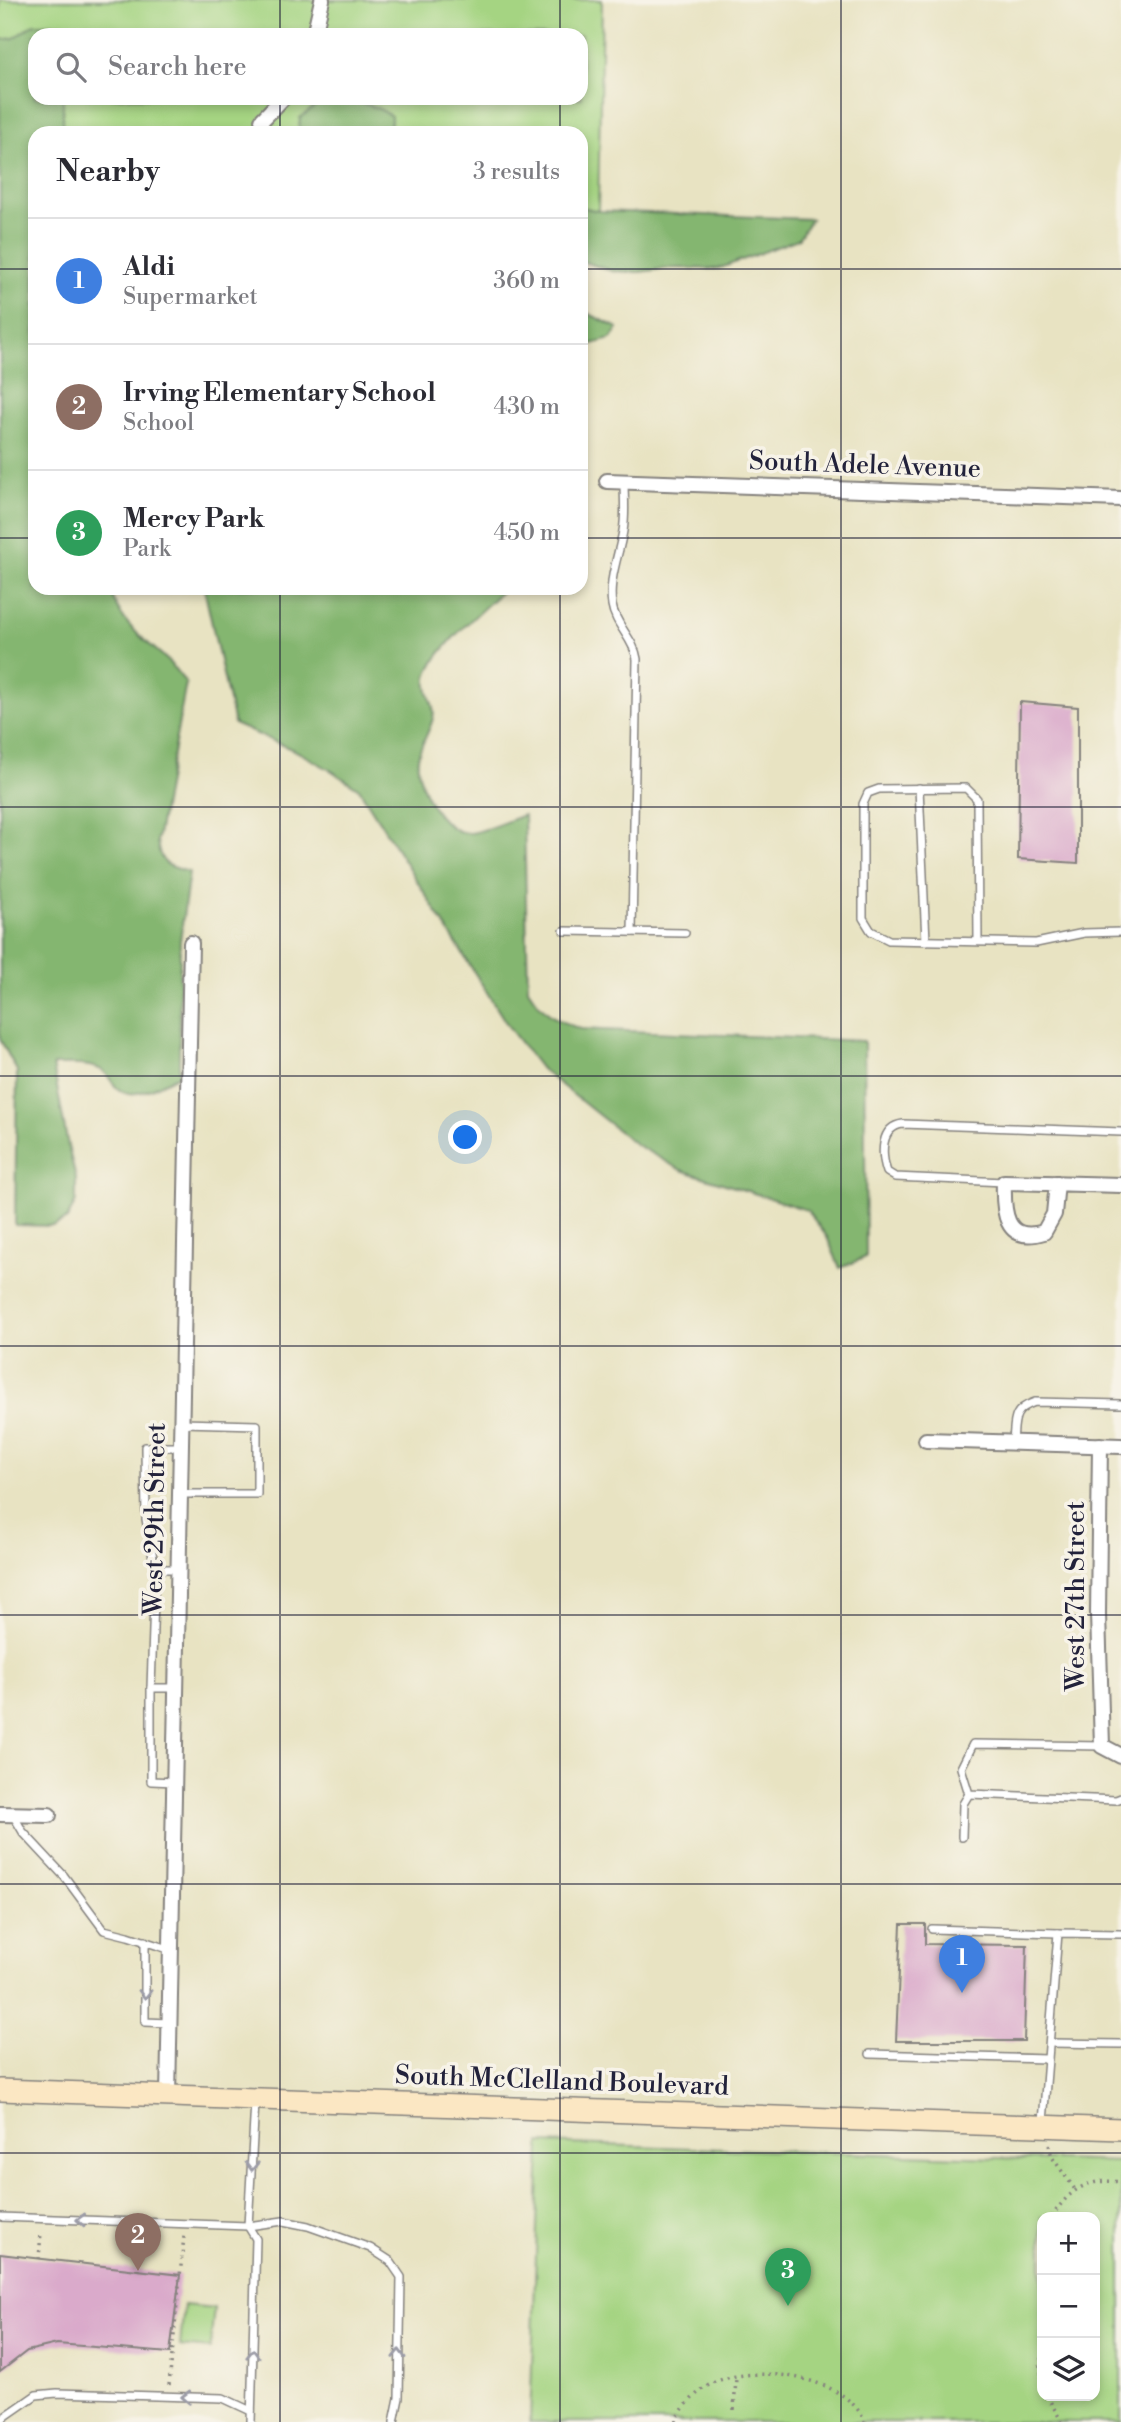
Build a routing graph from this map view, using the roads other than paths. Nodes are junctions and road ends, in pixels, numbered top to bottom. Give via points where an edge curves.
1 (322, 0) edge
2 (316, 28) edge
3 (276, 105) edge
4 (262, 120) dead end
5 (607, 481) dead end
6 (624, 481) junction
7 (1121, 499) edge
8 (919, 788) junction
9 (564, 931) dead end
10 (632, 932) junction
11 (1121, 932) edge
12 (685, 933) dead end
13 (926, 941) junction
14 (978, 942) junction
15 (191, 943) dead end
16 (1120, 1132) edge
17 (1004, 1181) junction
18 (1057, 1183) junction
19 (1121, 1185) edge
20 (1121, 1404) edge
21 (182, 1423) junction
22 (926, 1440) dead end
23 (1013, 1443) junction
24 (1100, 1445) junction
25 (1121, 1446) edge
26 (181, 1447) junction
27 (180, 1494) junction
28 (155, 1569) junction
29 (179, 1569) junction
30 (151, 1688) junction
31 (177, 1688) junction
32 (1102, 1746) junction
33 (1121, 1756) edge
34 (175, 1782) junction
35 (969, 1794) junction
36 (1119, 1801) edge
37 (6, 1814) edge
38 (49, 1815) dead end
39 (962, 1837) dead end
40 (932, 1930) dead end
41 (1058, 1933) junction
42 (1121, 1934) edge
43 (145, 1941) junction
44 (171, 1950) junction
45 (170, 2023) junction
46 (1050, 2043) junction
47 (1121, 2044) edge
48 (870, 2054) dead end
49 (1048, 2059) junction
50 (0, 2090) edge
51 (168, 2096) junction
52 (255, 2098) junction
53 (1043, 2127) junction
54 (1121, 2129) edge
55 (0, 2217) edge
56 (248, 2226) junction
57 (251, 2412) junction
58 (0, 2420) edge
59 (251, 2422) edge
60 (394, 2422) edge

1 - 2 street
3 - 4 street
5 - 6 street, South Adele Avenue
6 - 7 street, South Adele Avenue
6 - 10 lane via 624,526 611,596 636,659
8 - 13 lane
8 - 13 lane via 879,789 868,793 863,804 863,918 871,931 890,940
8 - 14 lane via 966,788 977,799
9 - 10 lane
10 - 12 lane
11 - 14 lane via 1084,933 1036,943
13 - 14 lane
15 - 21 street, West 29th Street
16 - 17 lane via 903,1124 888,1132 883,1144 887,1172 895,1177
17 - 18 street
17 - 18 street via 1006,1218 1014,1230 1034,1235 1044,1232 1055,1214
18 - 19 street
20 - 23 lane via 1035,1402 1018,1410
21 - 26 street, West 29th Street
21 - 27 lane via 257,1425 257,1494
22 - 23 street
23 - 24 street
24 - 25 street
24 - 32 street, West 27th Street
26 - 27 street, West 29th Street
26 - 28 lane via 145,1447 146,1519
27 - 29 street, West 29th Street
28 - 29 lane
28 - 30 lane
29 - 31 street, West 29th Street
30 - 31 lane
30 - 34 lane via 150,1781
31 - 34 street, West 29th Street
32 - 33 street
32 - 35 lane via 973,1744 961,1768
34 - 44 street, West 29th Street
35 - 36 lane
35 - 39 lane via 963,1804
37 - 38 street
37 - 43 lane via 64,1876 104,1930
40 - 41 lane
41 - 42 lane
41 - 46 lane
43 - 44 lane
43 -> 45 lane via 145,2022
44 - 45 street, West 29th Street
45 - 51 street, West 29th Street
46 - 47 lane
46 - 49 lane
48 - 49 lane
49 - 53 lane
50 - 51 main road, South McClelland Boulevard
51 - 52 main road, South McClelland Boulevard
52 - 53 main road, South McClelland Boulevard
52 -> 56 lane
53 - 54 main road, South McClelland Boulevard
56 -> 55 lane
57 -> 56 lane via 256,2239
60 -> 56 lane via 399,2398 401,2277 390,2261 370,2248 308,2226 283,2221
57 -> 58 lane via 223,2398 57,2393 36,2395
57 - 59 lane

